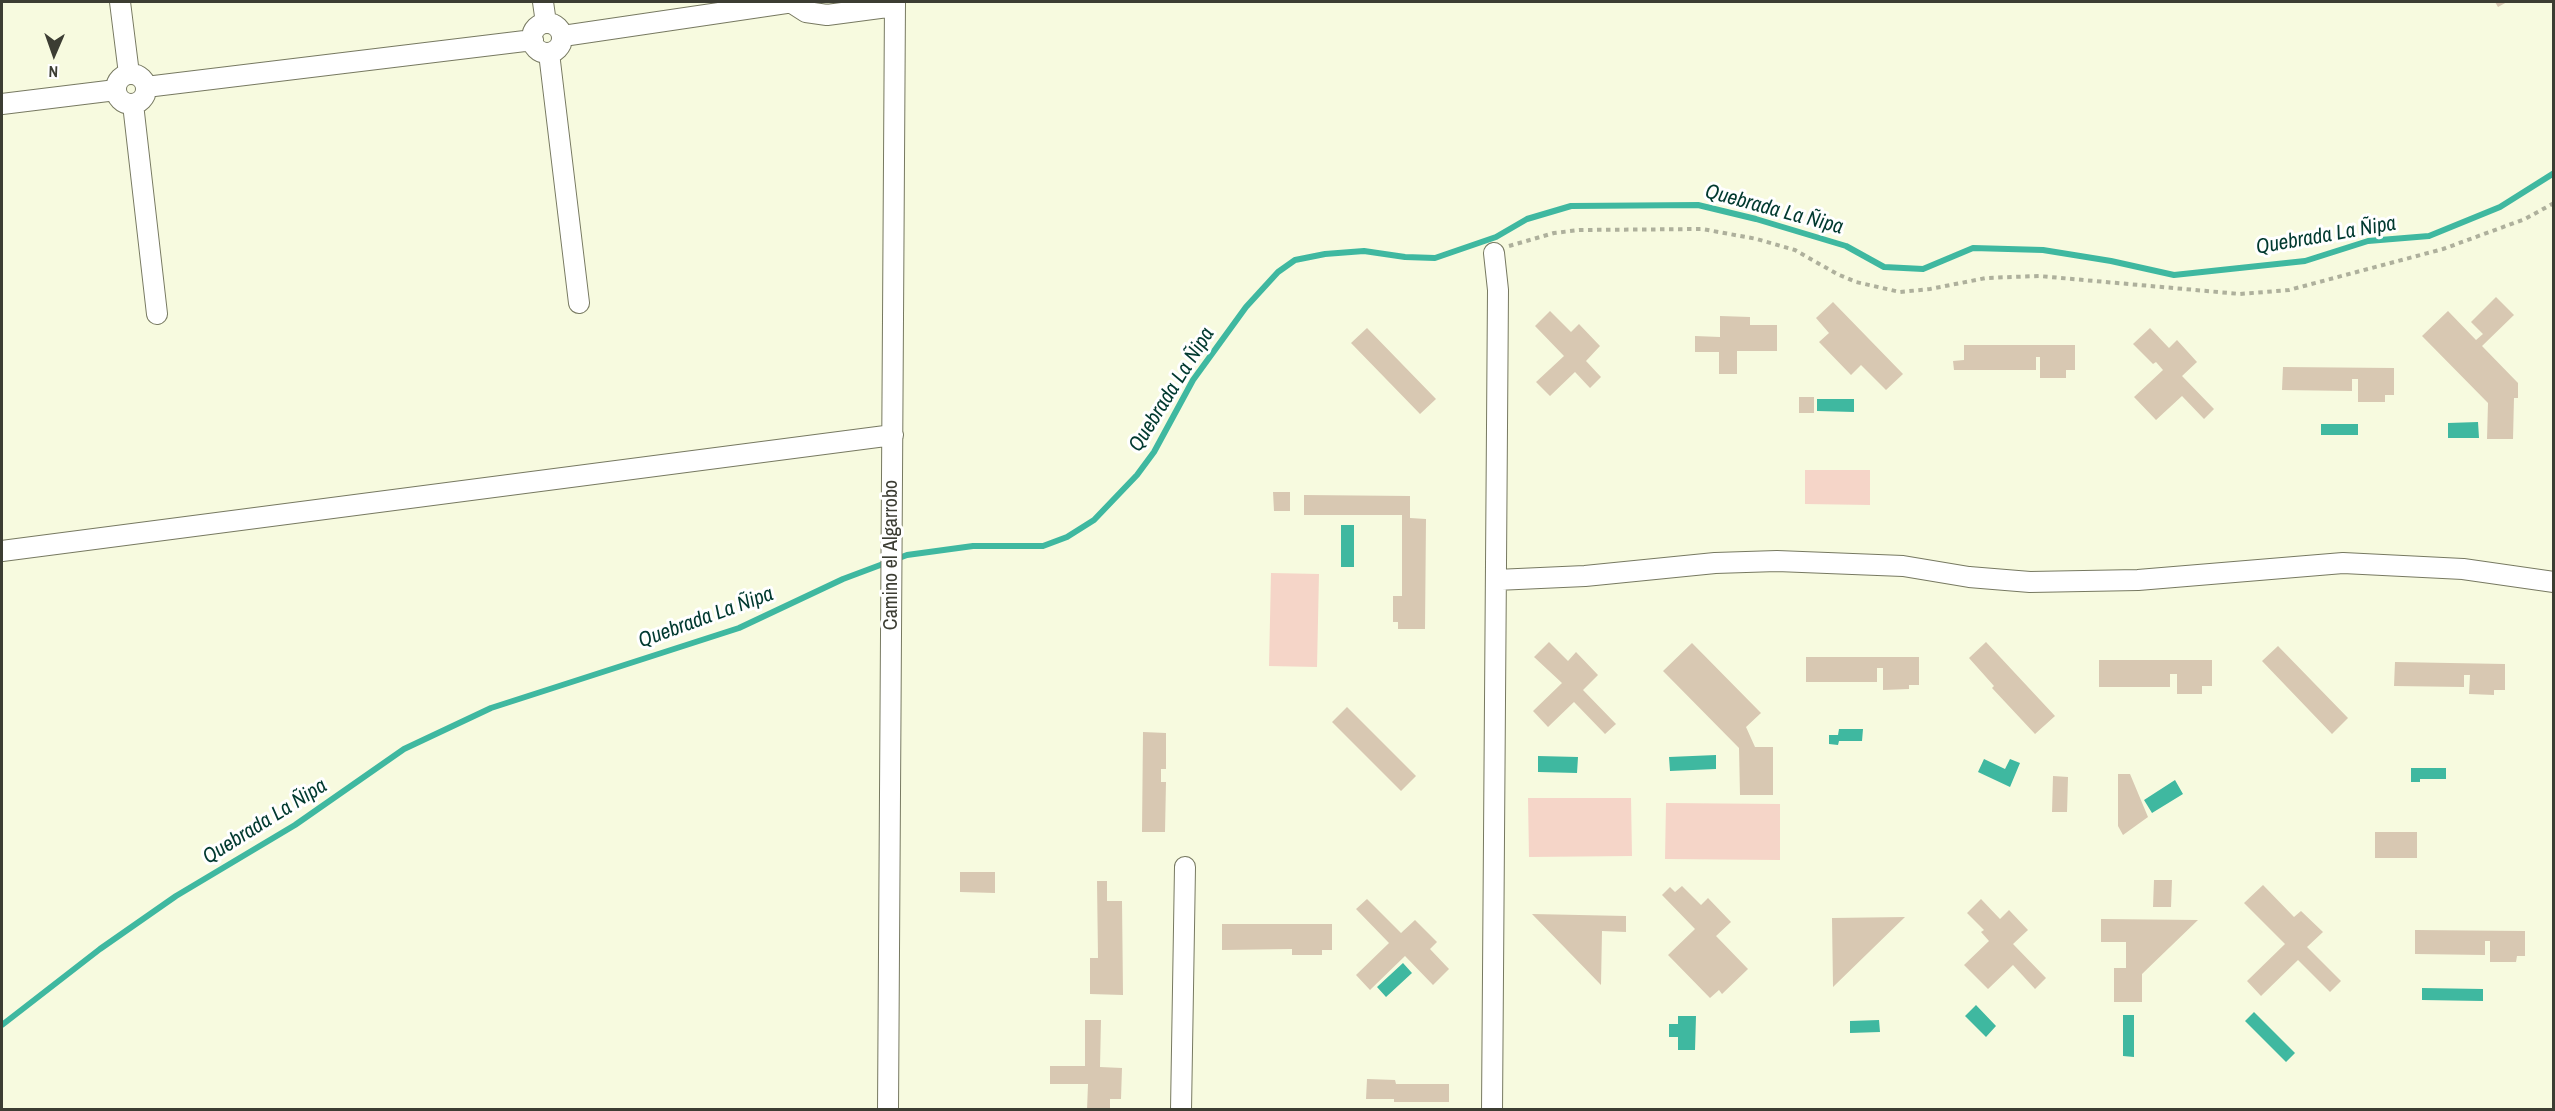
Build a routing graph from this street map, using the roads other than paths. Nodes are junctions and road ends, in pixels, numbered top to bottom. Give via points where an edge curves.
1 (120, 2) edge
2 (543, 2) edge
3 (793, 2) edge
4 (895, 4) edge
5 (546, 23) junction
6 (562, 36) junction
7 (533, 40) junction
8 (549, 53) junction
9 (129, 74) junction
10 (146, 87) junction
11 (116, 90) junction
12 (2, 104) edge
13 (133, 104) junction
14 (1494, 253) road end
15 (579, 303) dead end
16 (158, 314) dead end
17 (893, 435) junction
18 (2, 551) edge
19 (1496, 580) junction
20 (2553, 582) edge
21 (1185, 867) dead end
22 (888, 1110) edge
23 (1181, 1110) edge
24 (1492, 1110) edge

1 - 9 street
2 - 5 street
3 - 4 street via 816,15
3 - 6 street
4 - 17 street, Camino el Algarrobo
5 - 6 street via 558,27
5 - 7 street via 534,30
6 - 8 street via 561,45
7 - 8 street via 536,48
7 - 10 street
8 - 15 street
9 - 10 street via 142,78
9 - 11 street via 121,78
10 - 13 street via 144,96
11 - 12 street
11 - 13 street via 123,102
13 - 16 street
14 - 19 street via 1498,290
17 - 18 street
17 - 22 street, Camino el Algarrobo
19 - 20 street via 1777,561 1903,566 1969,578 2030,582 2138,580 2343,562 2463,569
19 - 24 street
21 - 23 street

